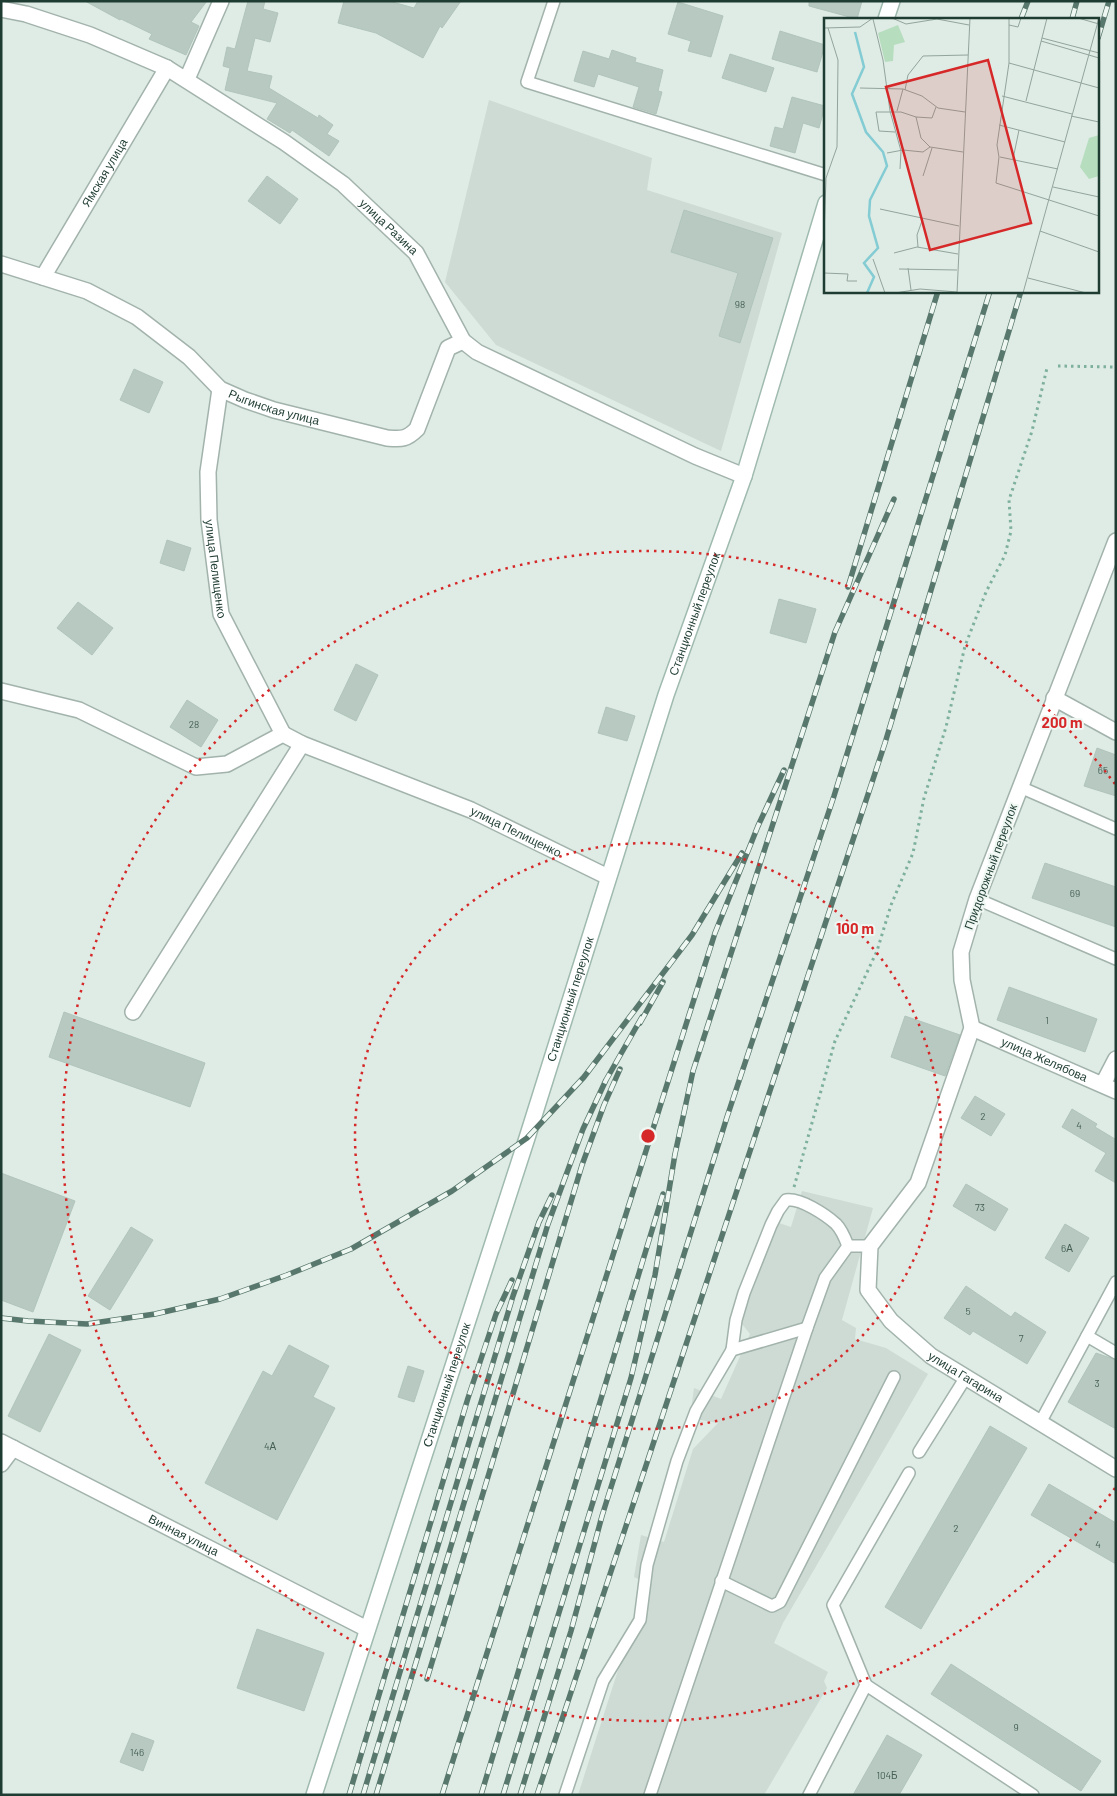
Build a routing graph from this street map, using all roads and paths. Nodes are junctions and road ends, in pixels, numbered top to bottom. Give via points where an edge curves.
1 (221, 1) edge
2 (554, 1) edge
3 (892, 1) edge
4 (1, 9) edge
5 (886, 18) edge
6 (167, 68) junction
7 (186, 79) junction
8 (824, 174) edge
9 (824, 210) edge
10 (1, 264) edge
11 (44, 277) junction
12 (463, 341) junction
13 (1058, 366) dead end
14 (1116, 367) edge
15 (1047, 368) dead end
16 (220, 389) junction
17 (744, 476) junction
18 (1116, 541) edge
19 (1, 691) edge
20 (1054, 698) junction
21 (1116, 732) edge
22 (283, 734) junction
23 (302, 744) junction
24 (1020, 787) junction
25 (1116, 829) edge
26 (608, 877) junction
27 (977, 899) junction
28 (1116, 959) edge
29 (133, 1012) dead end
30 (972, 1028) junction
31 (1116, 1059) edge
32 (1109, 1088) edge
33 (791, 1199) junction
34 (848, 1246) junction
35 (870, 1246) junction
36 (1116, 1282) edge
37 (806, 1328) junction
38 (1087, 1336) junction
39 (732, 1350) junction
40 (1116, 1353) edge
41 (894, 1377) dead end
42 (966, 1377) junction
43 (1040, 1423) junction
44 (7, 1445) edge
45 (919, 1452) dead end
46 (1, 1464) edge
47 (1116, 1469) edge
48 (908, 1473) dead end
49 (721, 1581) junction
50 (366, 1630) junction
51 (866, 1686) junction
52 (314, 1795) edge
53 (565, 1795) edge
54 (650, 1795) edge
55 (809, 1795) edge
56 (1033, 1795) edge

1 - 7 street
2 - 8 lane via 527,82
3 - 5 street
4 - 6 street, улица Разина via 90,35
6 - 7 street, улица Разина
6 - 11 street, Ямская улица
7 - 12 street, улица Разина via 343,184 387,225 416,253
9 - 17 street, Станционный переулок
10 - 11 street, Рыгинская улица
11 - 16 street, Рыгинская улица via 87,291 137,317 189,357
12 - 16 street, Рыгинская улица via 448,348 416,429 401,439 274,410
12 - 17 street, улица Разина via 477,352
13 - 14 path
15 - 33 path via 1032,431 1009,500 1010,530 1005,555 986,592 965,646 946,727 924,798 913,853 890,905 877,951 834,1042
16 - 22 street, улица Пелищенко via 208,472 209,520 220,614
17 - 26 street, Станционный переулок via 666,695
18 - 20 street, Придорожный переулок
19 - 22 street via 79,710 196,767 226,764
20 - 21 street
20 - 24 street, Придорожный переулок
22 - 23 street, улица Пелищенко
23 - 26 street, улица Пелищенко via 471,810
23 - 29 street
24 - 25 lane
24 - 27 street, Придорожный переулок
26 - 50 street, Станционный переулок via 528,1138
27 - 28 lane
27 - 30 street, Придорожный переулок via 962,952 962,980
30 - 32 street, улица Желябова
30 - 35 street via 918,1183
31 - 32 street
33 - 34 lane via 812,1207 838,1225
33 - 39 lane via 786,1200 778,1211 761,1251 736,1320
34 - 35 lane
34 - 37 lane via 825,1278
35 - 42 street, улица Гагарина via 868,1290 891,1321 930,1356
36 - 38 lane
37 - 39 lane
37 - 49 lane
38 - 40 lane
38 - 43 lane
39 - 53 lane via 696,1411 677,1461 646,1565 640,1620 603,1681
41 - 49 lane via 780,1602 772,1606
42 - 43 street, улица Гагарина
42 - 45 lane
43 - 47 street, улица Гагарина
44 - 46 street
44 - 50 street, Винная улица
48 - 51 lane via 833,1605
49 - 54 lane
50 - 52 street, Станционный переулок
51 - 55 lane
51 - 56 lane

